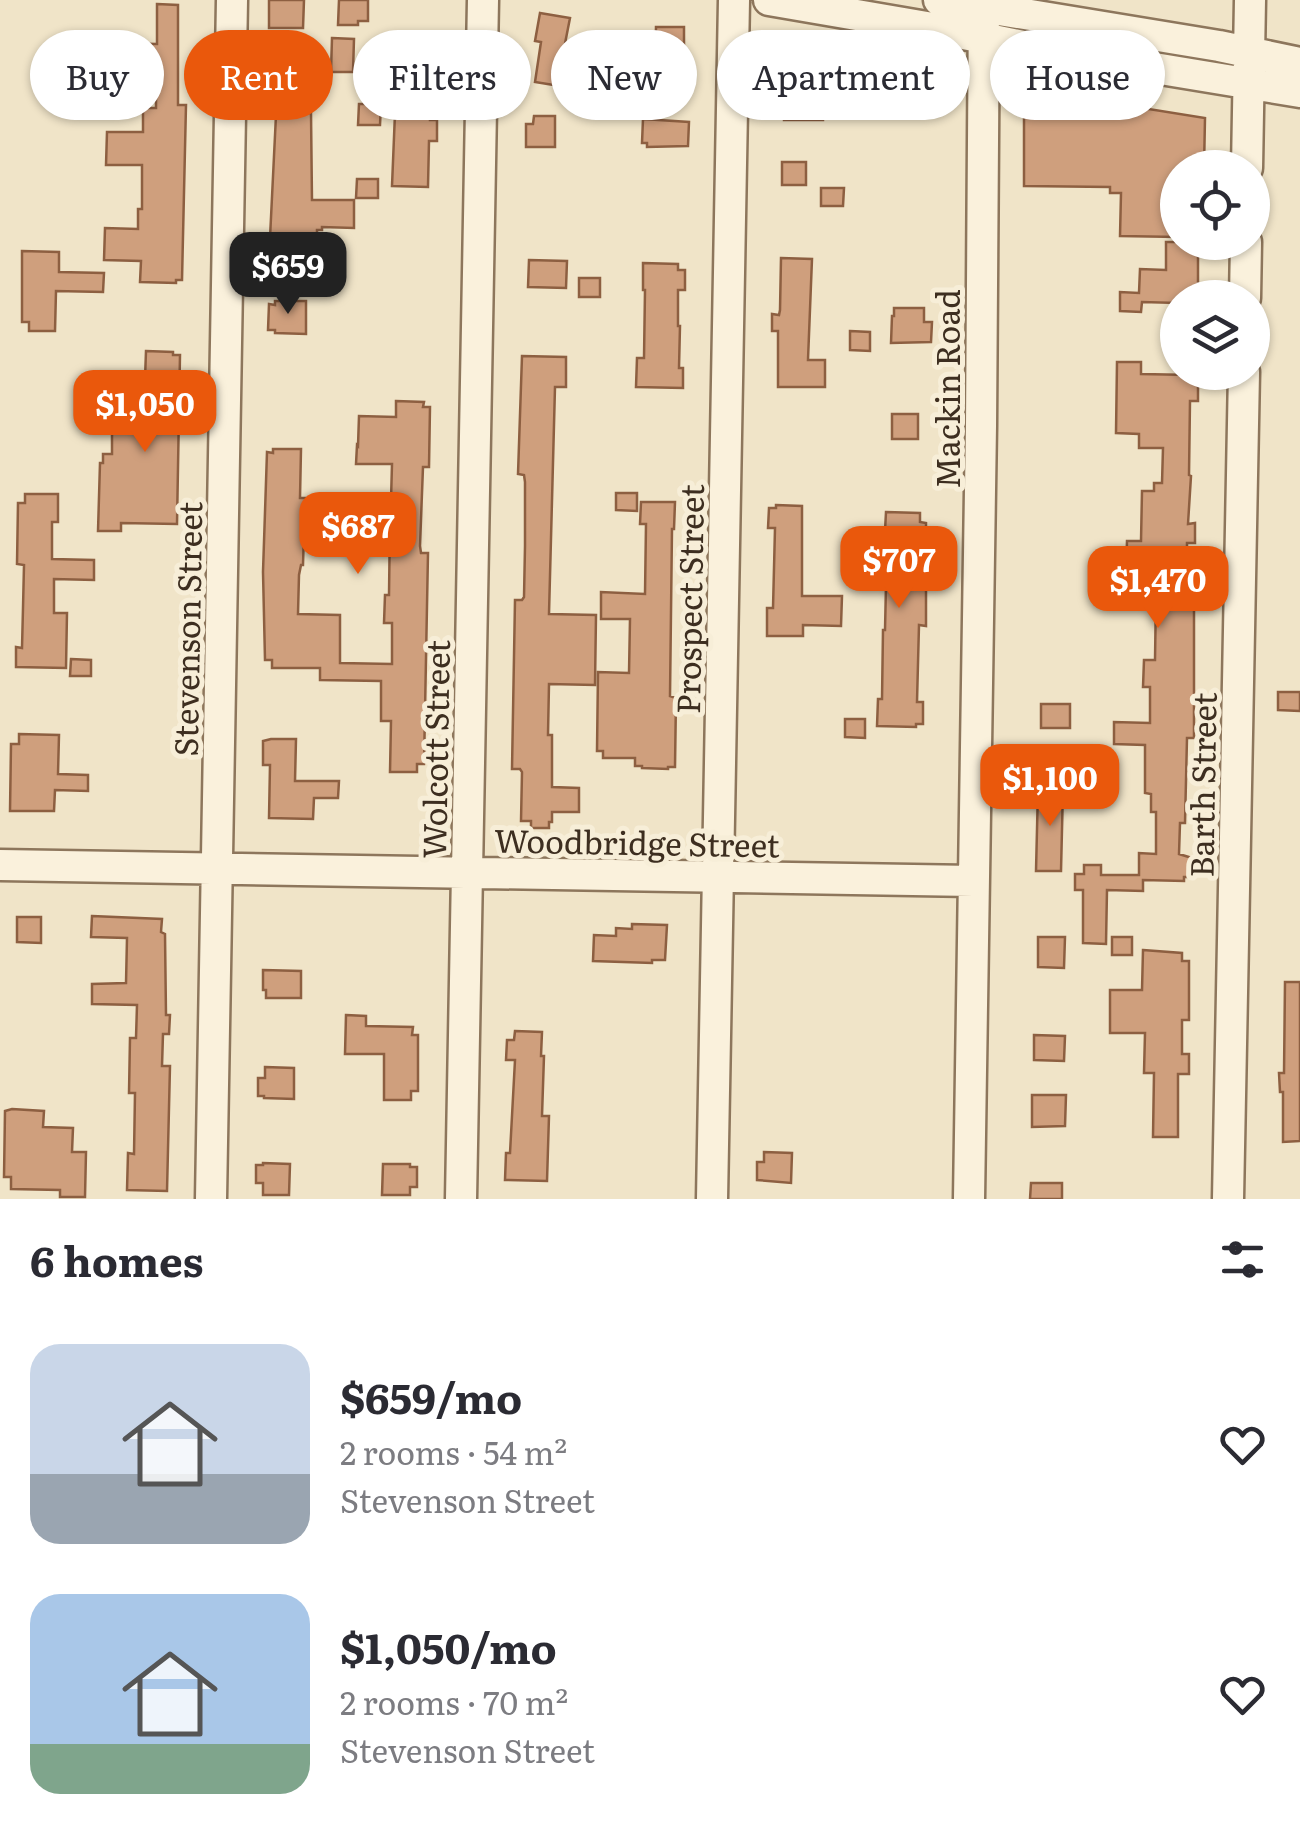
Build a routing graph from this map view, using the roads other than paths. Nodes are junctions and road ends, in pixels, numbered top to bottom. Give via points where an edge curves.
1 (232, 0) edge
2 (482, 0) edge
3 (734, 0) edge
4 (770, 0) edge
5 (938, 0) edge
6 (1250, 0) edge
7 (984, 3) edge
8 (984, 38) junction
9 (1249, 52) junction
10 (1300, 63) edge
11 (1248, 84) junction
12 (1300, 92) edge
13 (1247, 150) edge
14 (1244, 390) edge
15 (0, 865) edge
16 (217, 868) junction
17 (466, 874) junction
18 (718, 877) junction
19 (973, 882) junction
20 (211, 1199) edge
21 (461, 1199) edge
22 (712, 1199) edge
23 (969, 1199) edge
24 (1228, 1199) edge

1 - 16 street, Stevenson Street
2 - 17 street, Wolcott Street
3 - 18 street, Prospect Street
4 - 8 street
5 - 7 street
6 - 9 street
7 - 8 street, Mackin Road
7 - 9 street
8 - 11 street
8 - 19 street, Mackin Road
9 - 10 street
9 - 11 street
11 - 12 street
11 - 13 street
14 - 24 street, Barth Street
15 - 16 street, Woodbridge Street
16 - 17 street, Woodbridge Street
16 - 20 street, Stevenson Street
17 - 18 street, Woodbridge Street
17 - 21 street, Wolcott Street
18 - 19 street, Woodbridge Street
18 - 22 street, Prospect Street
19 - 23 street, Mackin Road

